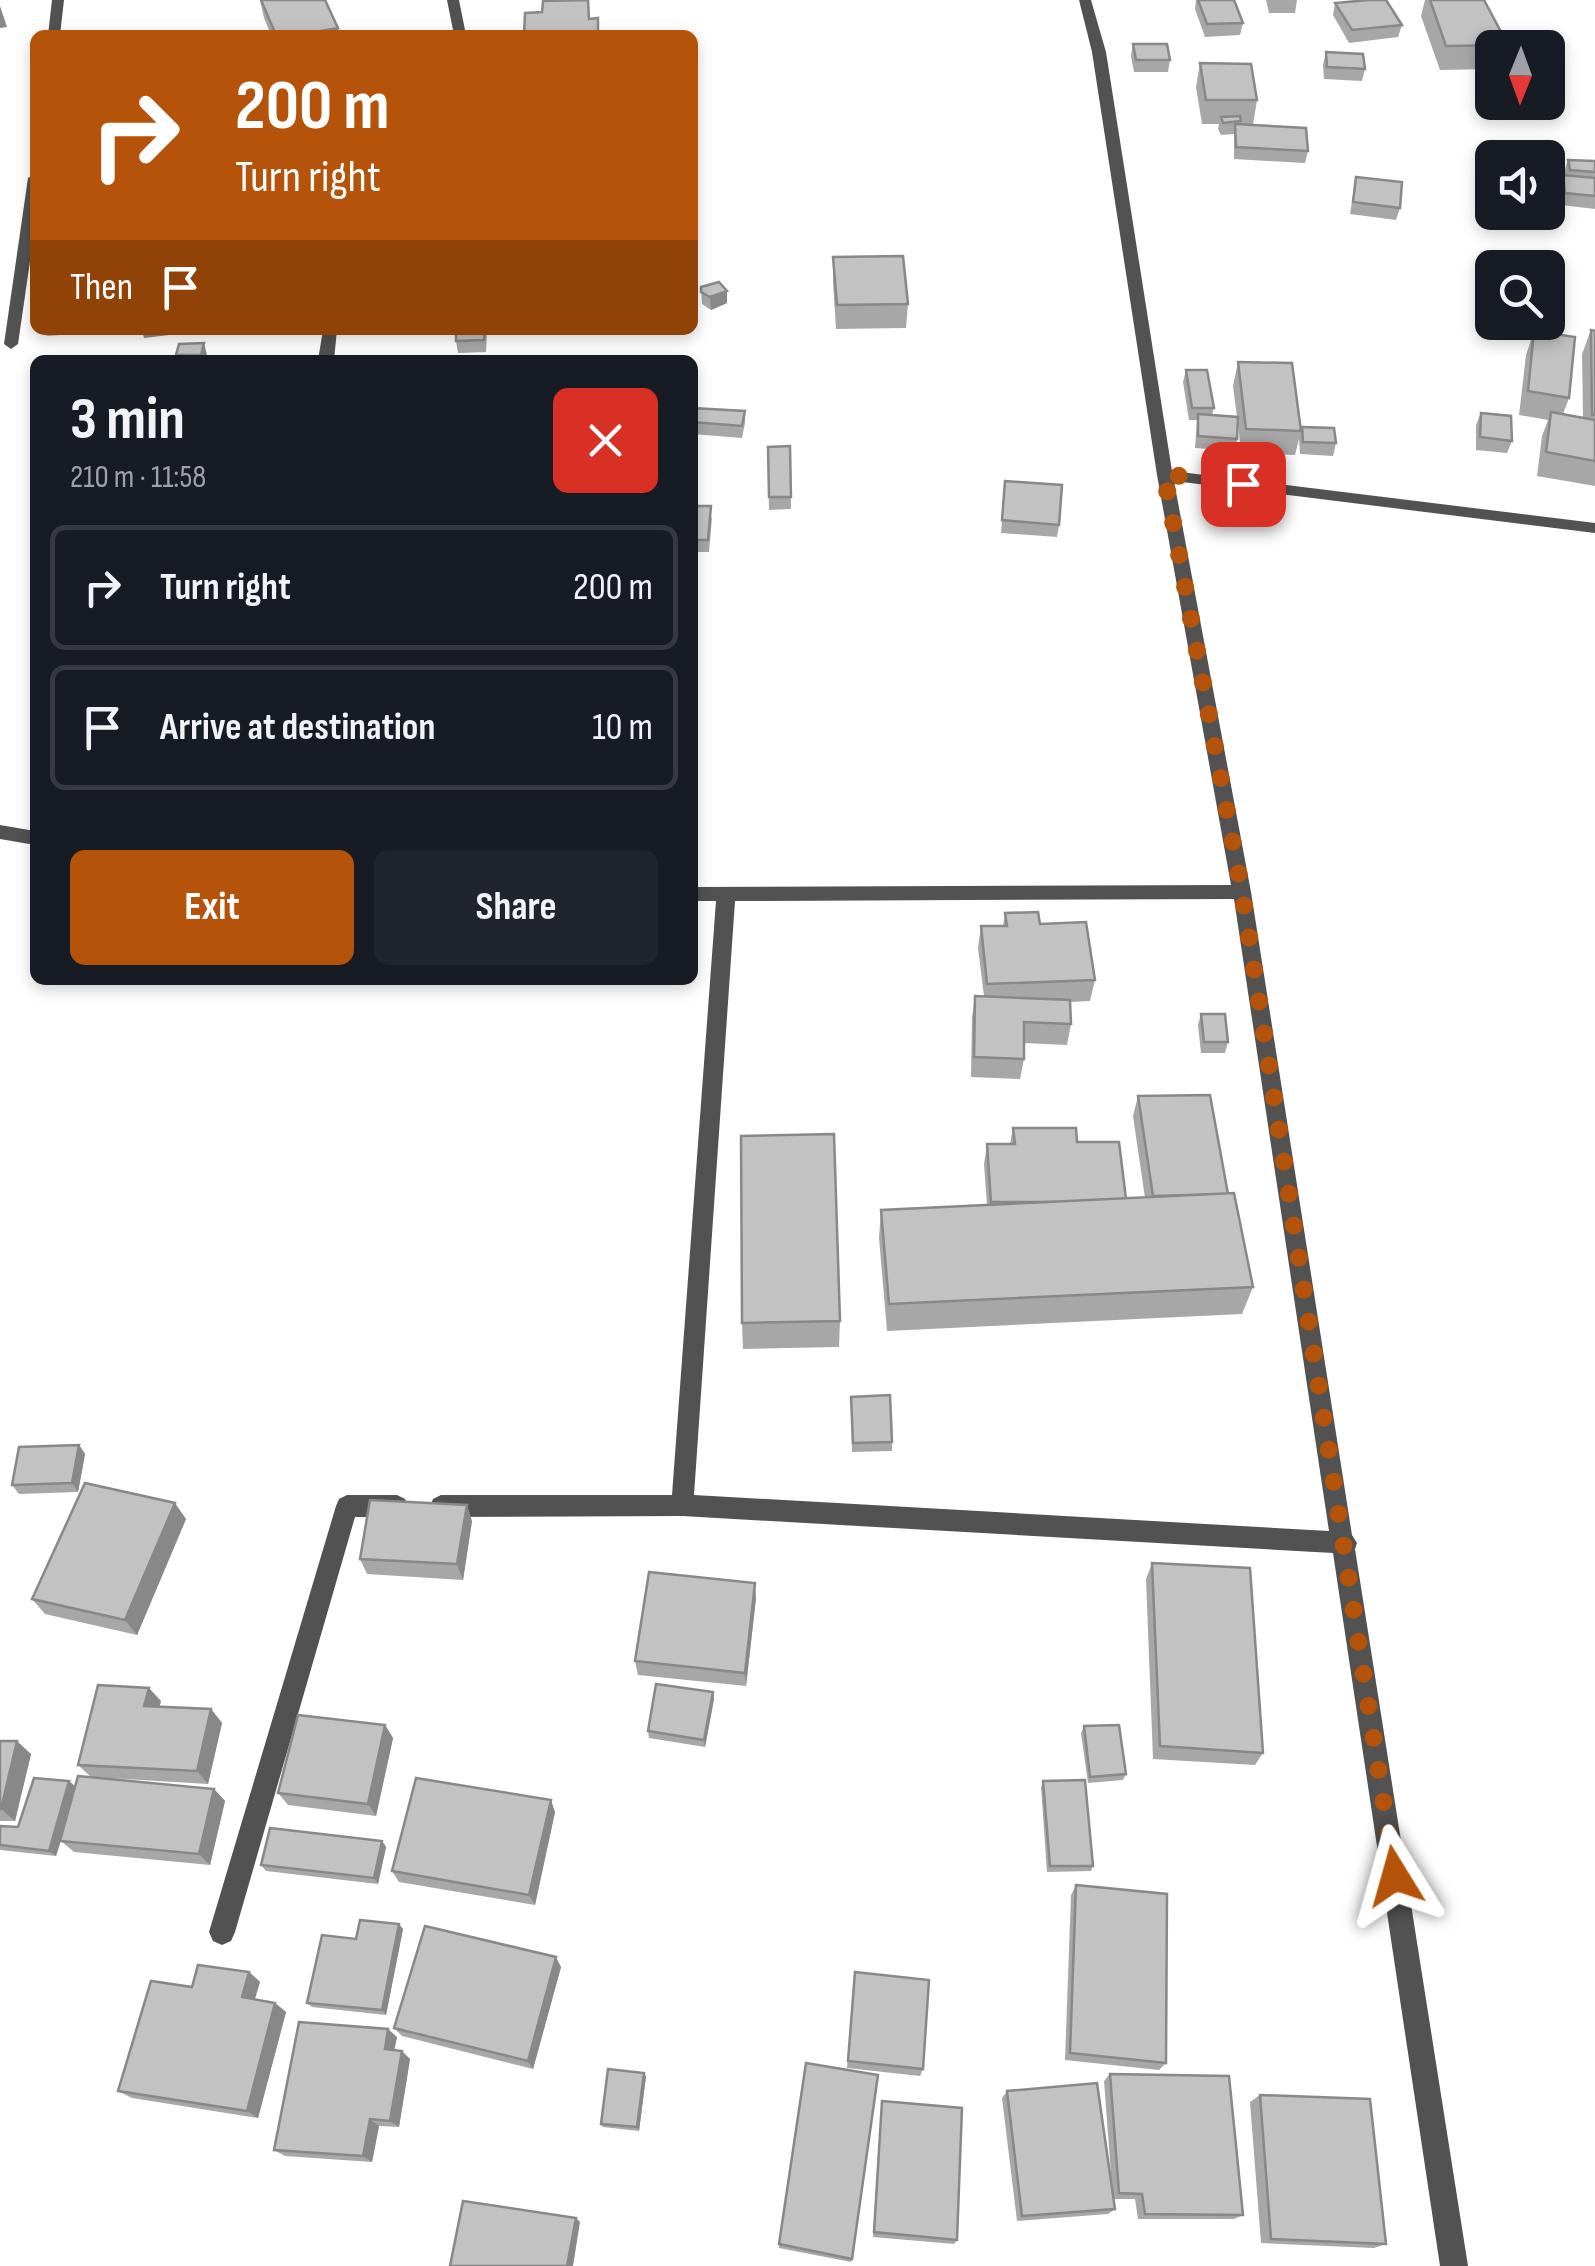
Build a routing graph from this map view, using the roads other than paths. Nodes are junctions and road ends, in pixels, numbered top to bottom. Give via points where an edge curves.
1 (58, 0) edge
2 (453, 0) edge
3 (1085, 0) edge
4 (55, 30) edge
5 (459, 30) edge
6 (30, 211) edge
7 (10, 344) dead end
8 (1164, 474) junction
9 (1595, 528) edge
10 (0, 832) edge
11 (30, 837) edge
12 (1242, 892) junction
13 (698, 894) edge
14 (726, 895) junction
15 (682, 1504) junction
16 (1346, 1543) junction
17 (222, 1932) dead end
18 (1454, 2266) edge

1 - 4 street
2 - 5 street
3 - 8 street via 1100,52
6 - 7 street
8 - 9 street
8 - 12 street
10 - 11 street
12 - 14 street
12 - 16 street
13 - 14 street
14 - 15 street
15 - 16 street
15 - 17 street via 347,1506
16 - 18 street

